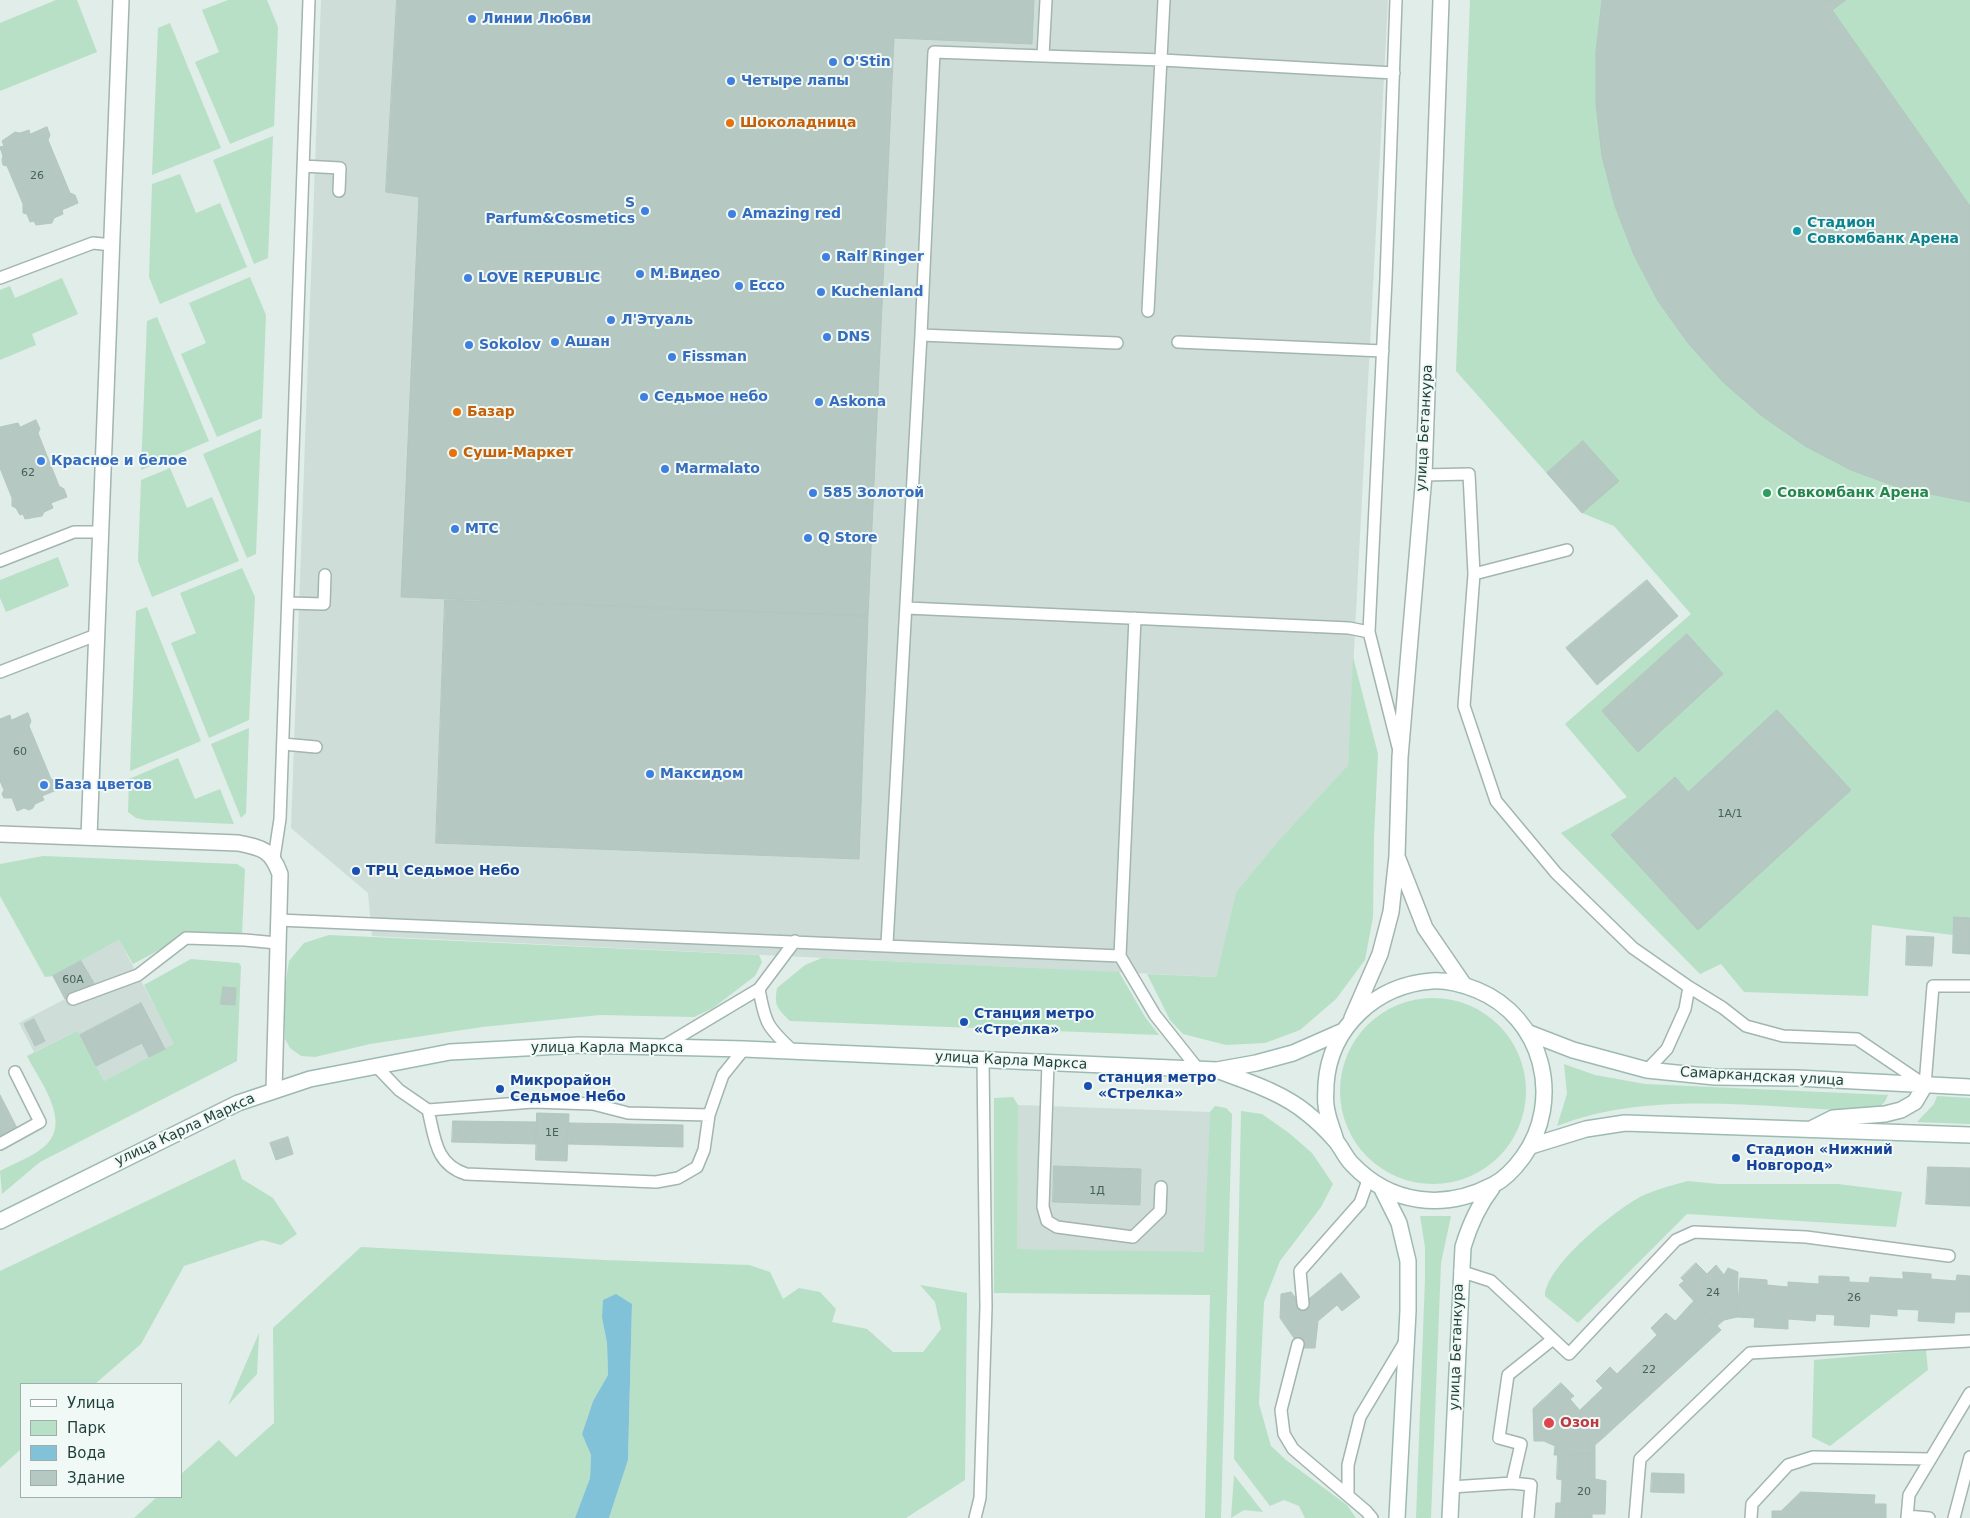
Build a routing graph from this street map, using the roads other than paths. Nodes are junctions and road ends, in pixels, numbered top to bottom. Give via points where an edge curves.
1 (121, 0) edge
2 (309, 0) edge
3 (1046, 0) edge
4 (1164, 0) edge
5 (1396, 0) edge
6 (1441, 0) edge
7 (1043, 56) junction
8 (1162, 60) junction
9 (1394, 74) junction
10 (303, 166) junction
11 (339, 191) dead end
12 (112, 245) junction
13 (0, 278) edge
14 (1148, 311) dead end
15 (922, 335) junction
16 (1178, 342) dead end
17 (1117, 343) dead end
18 (1383, 351) junction
19 (1424, 475) junction
20 (100, 532) junction
21 (1567, 550) dead end
22 (0, 561) edge
23 (1474, 574) junction
24 (325, 575) dead end
25 (288, 603) junction
26 (907, 608) junction
27 (1134, 618) junction
28 (1369, 632) junction
29 (96, 635) junction
30 (0, 672) edge
31 (283, 744) junction
32 (316, 747) dead end
33 (1400, 757) junction
34 (0, 834) edge
35 (89, 837) junction
36 (1397, 856) junction
37 (274, 858) junction
38 (278, 920) junction
39 (795, 941) junction
40 (277, 943) junction
41 (887, 944) junction
42 (1120, 956) junction
43 (1464, 985) junction
44 (1970, 986) edge
45 (1689, 988) junction
46 (759, 989) junction
47 (73, 999) dead end
48 (1352, 1018) junction
49 (1343, 1031) junction
50 (1529, 1033) junction
51 (662, 1047) junction
52 (744, 1048) junction
53 (793, 1051) junction
54 (984, 1060) junction
55 (1048, 1063) junction
56 (376, 1066) junction
57 (1198, 1069) junction
58 (1217, 1070) junction
59 (1648, 1070) junction
60 (15, 1072) dead end
61 (1926, 1085) junction
62 (1970, 1087) edge
63 (274, 1090) junction
64 (428, 1110) junction
65 (708, 1115) junction
66 (1812, 1129) junction
67 (1970, 1134) edge
68 (1336, 1141) junction
69 (0, 1144) edge
70 (1531, 1146) junction
71 (1368, 1180) junction
72 (1495, 1184) junction
73 (1161, 1187) dead end
74 (1382, 1189) junction
75 (0, 1221) edge
76 (1949, 1256) dead end
77 (1460, 1271) junction
78 (1303, 1304) dead end
79 (1407, 1339) junction
80 (1553, 1339) junction
81 (1970, 1341) edge
82 (1298, 1344) dead end
83 (1970, 1393) edge
84 (1970, 1457) edge
85 (1930, 1459) junction
86 (1512, 1484) junction
87 (1451, 1487) junction
88 (1348, 1495) junction
89 (1907, 1517) edge
90 (975, 1518) edge
91 (1372, 1518) edge
92 (1397, 1518) edge
93 (1450, 1518) edge
94 (1528, 1518) edge
95 (1635, 1518) edge
96 (1751, 1518) edge
97 (1929, 1518) edge
98 (1954, 1518) edge

1 - 12 main road
2 - 10 lane
3 - 7 lane
4 - 8 lane
5 - 9 lane
6 - 19 main road, улица Бетанкура
7 - 8 lane
7 - 15 lane via 934,52
8 - 9 lane
8 - 14 lane
9 - 18 lane
10 - 11 lane via 340,168
10 - 25 lane
12 - 13 lane via 93,243
12 - 20 main road
15 - 17 lane
15 - 26 lane
16 - 18 lane
18 - 28 lane
19 - 23 lane via 1469,474
19 - 33 main road, улица Бетанкура
20 - 22 lane via 74,532
20 - 29 main road
21 - 23 lane
23 - 45 lane via 1464,706 1496,801 1556,873 1633,948
24 - 25 lane via 324,604
25 - 31 lane
26 - 27 lane
26 - 41 lane
27 - 28 lane via 1349,628
27 - 42 lane
28 - 33 lane
29 - 30 lane
29 - 35 main road
31 - 32 lane
31 - 37 lane via 280,819
33 - 36 main road, улица Бетанкура
34 - 35 main road
35 - 37 main road via 238,843 258,847
36 - 43 main road, улица Бетанкура via 1425,928
36 - 48 main road, улица Бетанкура via 1391,912 1380,954
37 - 38 main road via 280,874
38 - 39 lane
38 - 40 main road
39 - 41 lane
39 - 46 lane
40 - 47 lane via 186,938 138,975
40 - 63 main road
41 - 42 lane
42 - 57 lane via 1155,1016
43 - 48 main road via 1434,981 1404,986 1376,998
43 - 50 main road via 1490,995
44 - 61 lane via 1933,986
45 - 59 lane via 1685,1008 1667,1049
45 - 61 lane via 1746,1026 1783,1036 1857,1039
46 - 51 lane
46 - 53 lane via 763,1014 770,1030
48 - 49 main road
49 - 58 main road via 1293,1053
49 - 68 main road via 1327,1066 1325,1104
50 - 59 main road, Самаркандская улица via 1573,1050
50 - 70 main road via 1541,1060 1546,1089 1542,1118
51 - 52 main road, улица Карла Маркса
51 - 56 main road, улица Карла Маркса via 580,1045 450,1052
52 - 53 main road, улица Карла Маркса
52 - 65 lane via 723,1075
53 - 54 main road, улица Карла Маркса
54 - 55 main road, улица Карла Маркса
54 - 90 lane via 986,1307 980,1498
55 - 57 main road, улица Карла Маркса
55 - 73 lane via 1043,1207 1047,1221 1057,1227 1133,1237 1160,1211
56 - 63 main road, улица Карла Маркса
56 - 64 lane via 399,1090
57 - 58 main road, улица Карла Маркса
58 - 68 main road via 1284,1098 1308,1113
59 - 61 main road, Самаркандская улица via 1715,1077
60 - 69 lane via 40,1122
61 - 62 main road, Самаркандская улица
61 - 66 main road via 1915,1102 1901,1110 1833,1118
63 - 75 main road, улица Карла Маркса via 238,1103
64 - 65 lane via 533,1102 593,1104 628,1113
64 - 65 lane via 444,1162 466,1174 656,1182 678,1178 697,1167 704,1150
66 - 67 main road
66 - 70 main road via 1625,1123 1586,1129
68 - 71 main road
70 - 72 main road via 1515,1167
71 - 74 main road
71 - 78 lane via 1360,1203 1300,1270
72 - 74 main road via 1468,1197 1439,1202 1410,1199
72 - 77 main road, улица Бетанкура via 1469,1225
74 - 79 main road via 1399,1223 1408,1261
76 - 80 lane via 1806,1236 1694,1232 1676,1240 1568,1354
77 - 80 lane via 1491,1281
77 - 87 main road, улица Бетанкура
79 - 88 lane via 1360,1417 1348,1465
79 - 92 main road
80 - 86 lane via 1508,1375 1499,1438 1521,1444
81 - 95 lane via 1750,1353 1640,1459
82 - 88 lane via 1281,1410 1284,1434 1293,1449
83 - 85 lane
84 - 98 lane
85 - 89 lane via 1909,1495
85 - 96 lane via 1813,1457 1788,1465 1752,1504
86 - 87 lane
86 - 94 lane via 1531,1486
87 - 93 main road, улица Бетанкура
88 - 91 lane
89 - 97 lane

